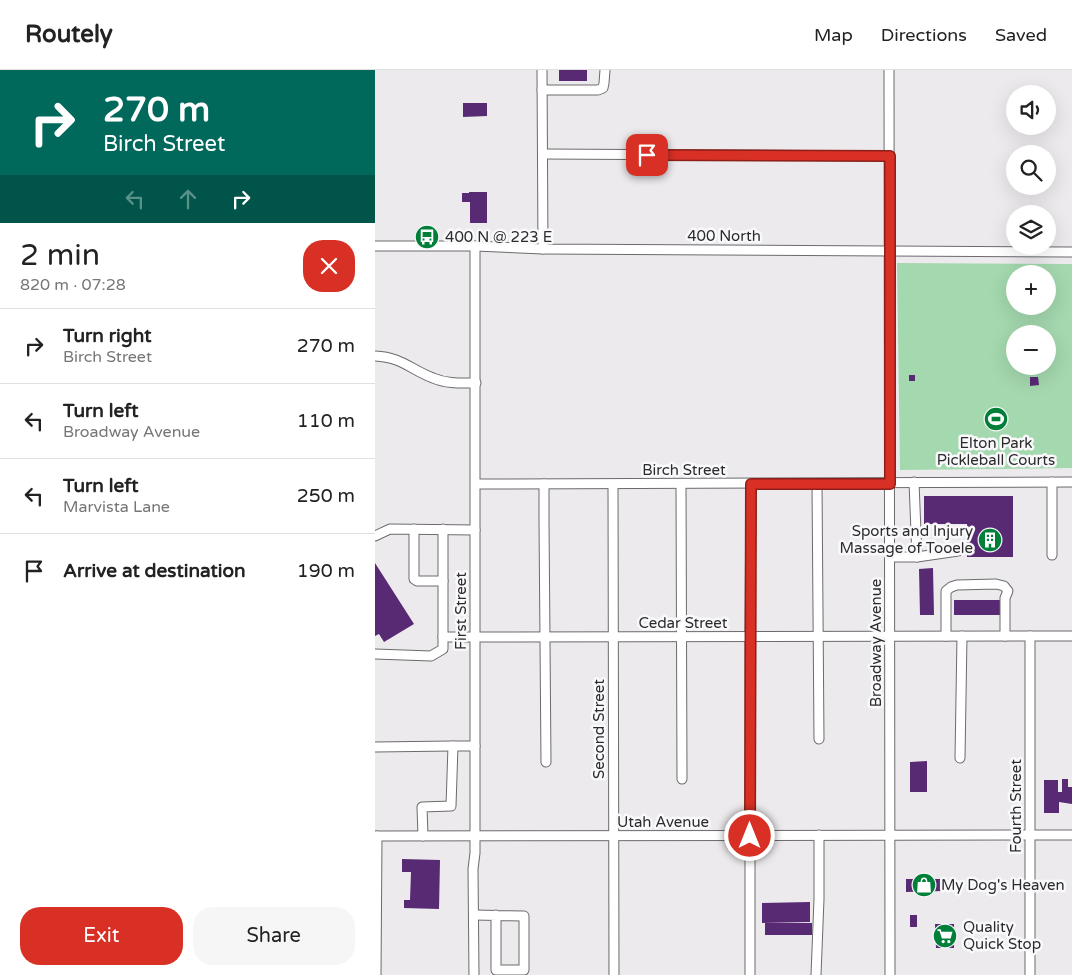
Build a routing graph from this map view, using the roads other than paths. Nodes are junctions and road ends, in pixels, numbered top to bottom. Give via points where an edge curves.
1 (542, 70) edge
2 (605, 70) edge
3 (889, 70) edge
4 (542, 90) junction
5 (543, 154) junction
6 (890, 156) junction
7 (375, 246) edge
8 (475, 246) junction
9 (543, 249) junction
10 (890, 251) junction
11 (1072, 252) edge
12 (375, 356) edge
13 (475, 383) junction
14 (914, 482) junction
15 (1052, 482) junction
16 (1072, 482) edge
17 (475, 484) junction
18 (544, 484) junction
19 (613, 484) junction
20 (681, 484) junction
21 (751, 484) junction
22 (817, 484) junction
23 (890, 484) junction
24 (414, 529) junction
25 (443, 529) junction
26 (475, 530) junction
27 (375, 536) edge
28 (958, 550) dead end
29 (1052, 555) dead end
30 (890, 557) junction
31 (917, 557) junction
32 (443, 581) junction
33 (475, 636) junction
34 (544, 636) junction
35 (613, 636) junction
36 (682, 636) junction
37 (750, 636) junction
38 (818, 636) junction
39 (890, 636) junction
40 (946, 636) junction
41 (961, 636) junction
42 (1005, 636) junction
43 (1030, 636) junction
44 (1072, 636) edge
45 (443, 637) junction
46 (375, 654) edge
47 (819, 739) dead end
48 (453, 746) junction
49 (475, 746) junction
50 (375, 747) edge
51 (960, 758) dead end
52 (546, 762) dead end
53 (682, 778) dead end
54 (819, 835) junction
55 (890, 835) junction
56 (1030, 835) junction
57 (1072, 835) edge
58 (376, 836) edge
59 (423, 836) junction
60 (475, 836) junction
61 (613, 836) junction
62 (750, 836) junction
63 (474, 915) junction
64 (496, 915) junction
65 (376, 975) edge
66 (474, 975) edge
67 (613, 975) edge
68 (750, 975) edge
69 (816, 975) edge
70 (890, 975) edge
71 (1030, 975) edge

1 - 4 street
2 - 4 street via 603,88 597,90
3 - 6 street, Broadway Avenue
4 - 5 street
5 - 6 street
5 - 9 street
6 - 10 street, Broadway Avenue
7 - 8 street, 400 North
8 - 9 street, 400 North
8 - 13 street, First Street
9 - 10 street, 400 North
10 - 11 street, 400 North
10 - 23 street, Broadway Avenue
12 - 13 street via 397,360 439,380
13 - 17 street, First Street
14 - 15 street, Birch Street
14 - 23 street, Birch Street
14 - 31 street
15 - 16 street, Birch Street
15 - 29 street
17 - 18 street, Birch Street
17 - 26 street, First Street
18 - 19 street, Birch Street
18 - 34 street
19 - 20 street, Birch Street
19 - 35 street, Second Street
20 - 21 street, Birch Street
20 - 36 street
21 - 22 street, Birch Street
21 - 37 street
22 - 23 street, Birch Street
22 - 38 street
23 - 30 street, Broadway Avenue
24 - 25 street
24 - 27 street via 390,529
24 - 32 street via 414,579
25 - 26 street
25 - 32 street
26 - 33 street, First Street
28 - 31 street
30 - 31 street
30 - 39 street, Broadway Avenue
32 - 45 street
33 - 34 street, Cedar Street
33 - 45 street, Cedar Street
33 - 49 street, First Street
34 - 35 street, Cedar Street
34 - 52 street
35 - 36 street, Cedar Street
35 - 61 street, Second Street
36 - 37 street, Cedar Street
36 - 53 street
37 - 38 street, Cedar Street
37 - 62 street
38 - 39 street, Cedar Street
38 - 47 street
39 - 40 street, Cedar Street
39 - 55 street, Broadway Avenue
40 - 41 street, Cedar Street
40 - 42 street via 946,591 957,585 986,584 1005,586 1008,591 1005,598
41 - 42 street, Cedar Street
41 - 51 street
42 - 43 street, Cedar Street
43 - 44 street, Cedar Street
43 - 56 street, Fourth Street
45 - 46 street via 443,648 431,656
48 - 49 street
48 - 50 street
48 - 59 street via 451,806 423,807
49 - 60 street, First Street
54 - 55 street, Utah Avenue
54 - 62 street, Utah Avenue
54 - 69 street
55 - 56 street, Utah Avenue
55 - 70 street, Broadway Avenue
56 - 57 street, Utah Avenue
56 - 71 street, Fourth Street
58 - 59 street, Utah Avenue
58 - 65 street
59 - 60 street, Utah Avenue
60 - 61 street, Utah Avenue
60 - 63 street, First Street
61 - 62 street, Utah Avenue
61 - 67 street, Second Street
62 - 68 street
63 - 64 street
63 - 66 street, First Street
64 - 64 street via 524,916 524,970 496,970

